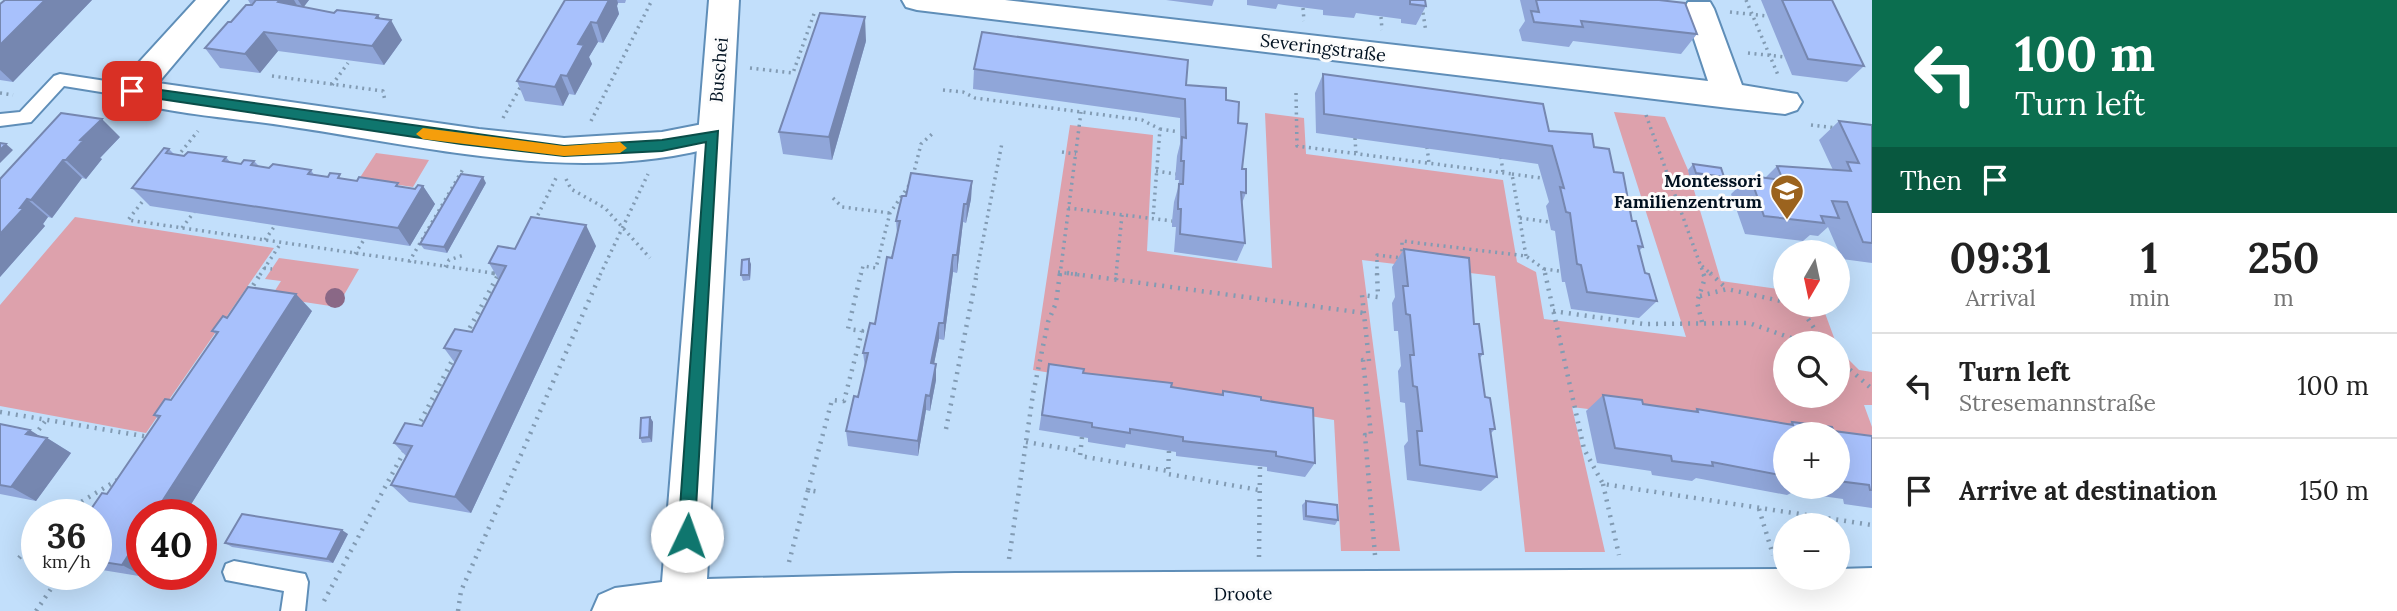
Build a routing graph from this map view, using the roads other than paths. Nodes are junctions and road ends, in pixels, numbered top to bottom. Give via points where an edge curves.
1 (213, 0) edge
2 (725, 0) edge
3 (917, 0) edge
4 (1699, 9) dead end
5 (1123, 12) edge
6 (132, 91) junction
7 (1729, 96) junction
8 (1785, 102) road end
9 (0, 120) edge
10 (713, 135) junction
11 (234, 572) dead end
12 (1872, 592) edge
13 (683, 601) junction
14 (1133, 603) edge
15 (293, 611) edge
16 (615, 611) edge

1 - 6 street
2 - 10 street, Buschei
3 - 5 street, Severingstraße
4 - 7 street
5 - 7 street, Severingstraße
6 - 9 lane via 61,80 25,118
6 - 10 street via 478,152 654,146
7 - 8 street, Severingstraße
10 - 13 street, Buschei
11 - 15 lane via 297,582
12 - 14 street, Droote
13 - 14 street, Droote
13 - 16 street, Droote

